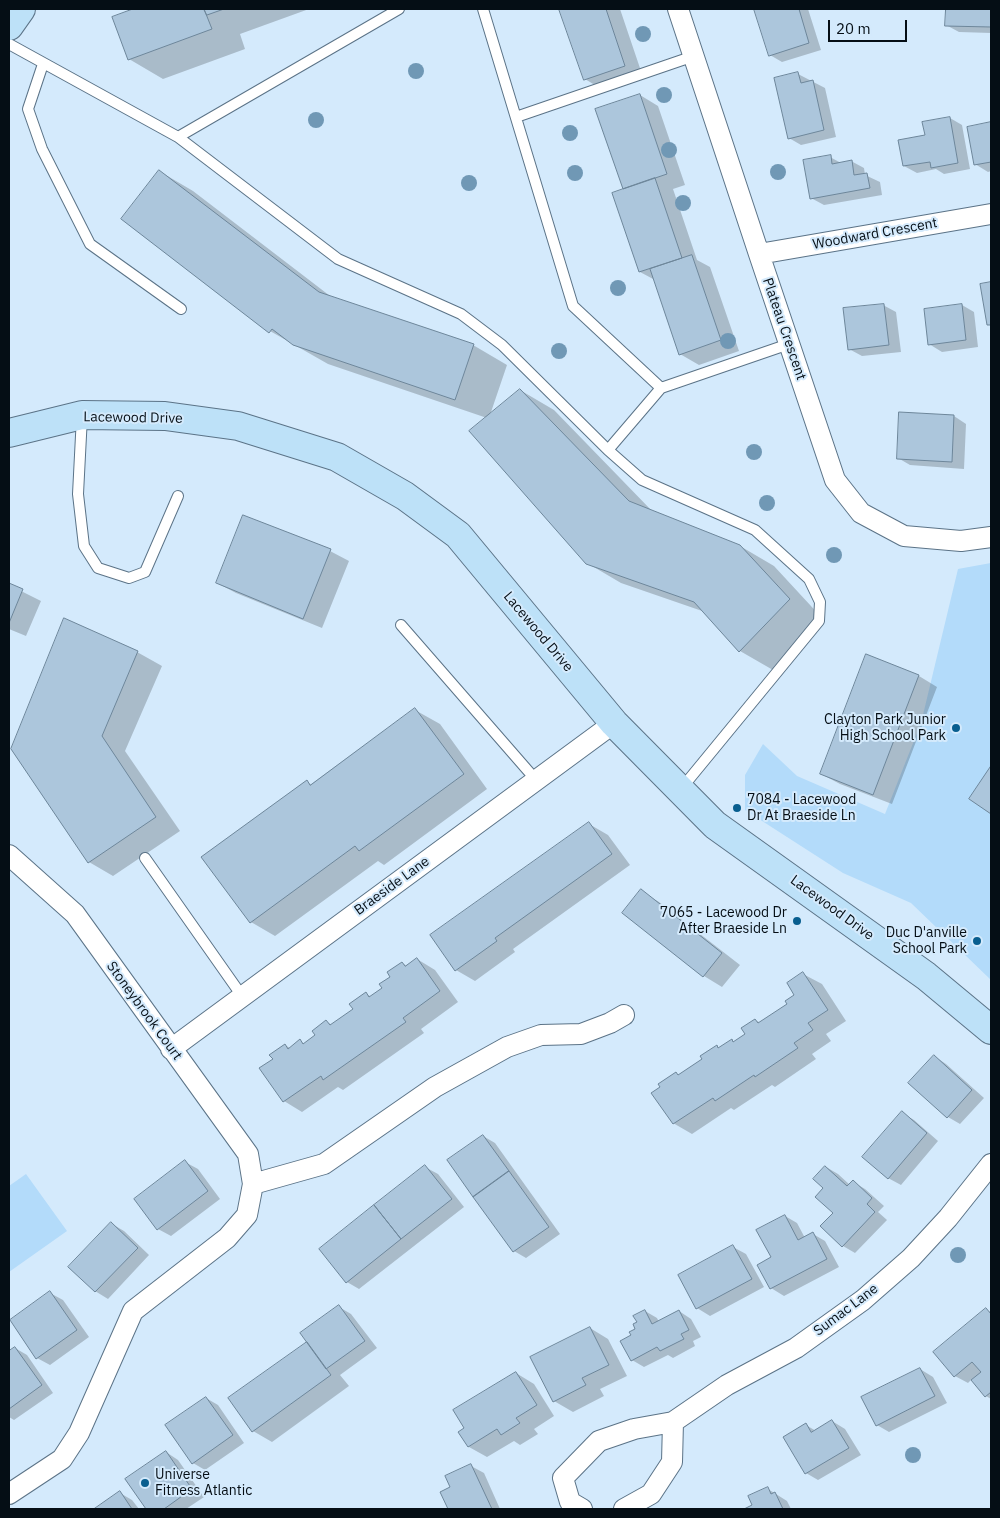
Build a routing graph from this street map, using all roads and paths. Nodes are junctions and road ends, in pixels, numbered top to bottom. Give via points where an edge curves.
1 (21, 9) edge
2 (399, 9) edge
3 (483, 9) edge
4 (678, 9) edge
5 (9, 26) edge
6 (9, 44) edge
7 (694, 56) junction
8 (43, 64) junction
9 (516, 117) junction
10 (178, 137) junction
11 (991, 214) edge
12 (759, 254) junction
13 (181, 308) dead end
14 (789, 344) junction
15 (661, 388) junction
16 (82, 415) junction
17 (9, 433) edge
18 (608, 450) junction
19 (178, 496) dead end
20 (991, 537) edge
21 (400, 625) dead end
22 (614, 723) junction
23 (536, 780) junction
24 (680, 789) junction
25 (9, 855) edge
26 (145, 858) dead end
27 (242, 996) junction
28 (624, 1015) dead end
29 (991, 1030) edge
30 (171, 1049) junction
31 (991, 1164) edge
32 (253, 1184) junction
33 (673, 1422) junction
34 (9, 1494) edge
35 (582, 1509) edge
36 (624, 1509) edge

1 - 5 main road
2 - 10 lane
3 - 9 lane
4 - 7 street, Plateau Crescent
6 - 8 lane
7 - 9 lane
7 - 12 street, Plateau Crescent
8 - 10 lane
8 - 13 lane via 28,109 42,149 90,244
9 - 15 lane via 573,306
10 - 18 lane via 338,259 461,314 502,345
11 - 12 street, Woodward Crescent
12 - 14 street, Plateau Crescent
14 - 15 lane
14 - 20 street, Plateau Crescent via 835,480 862,514 904,536 961,540
15 - 18 lane
16 - 17 main road, Lacewood Drive
16 - 19 lane via 78,494 84,546 98,568 129,578 145,572
16 - 22 main road, Lacewood Drive via 166,416 238,426 337,457 405,496 458,536
18 - 24 lane via 642,480 755,530 809,579 820,602 819,621
21 - 23 lane
22 - 23 street, Braeside Lane
22 - 24 main road, Lacewood Drive
23 - 27 street, Braeside Lane
24 - 29 main road, Lacewood Drive via 715,825 926,976
25 - 30 street, Stoneybrook Court via 75,914
26 - 27 lane
27 - 30 street, Braeside Lane
28 - 32 street via 581,1034 541,1035 507,1047 435,1087 324,1164
30 - 32 street, Stoneybrook Court via 248,1154
31 - 33 street, Sumac Lane via 911,1258 863,1300 796,1348 727,1385
32 - 34 street, Stoneybrook Court via 247,1215 227,1238 133,1311 79,1433 62,1459
33 - 35 street, Sumac Lane via 634,1428 600,1441 563,1478 570,1502
33 - 36 street via 672,1462 651,1494

